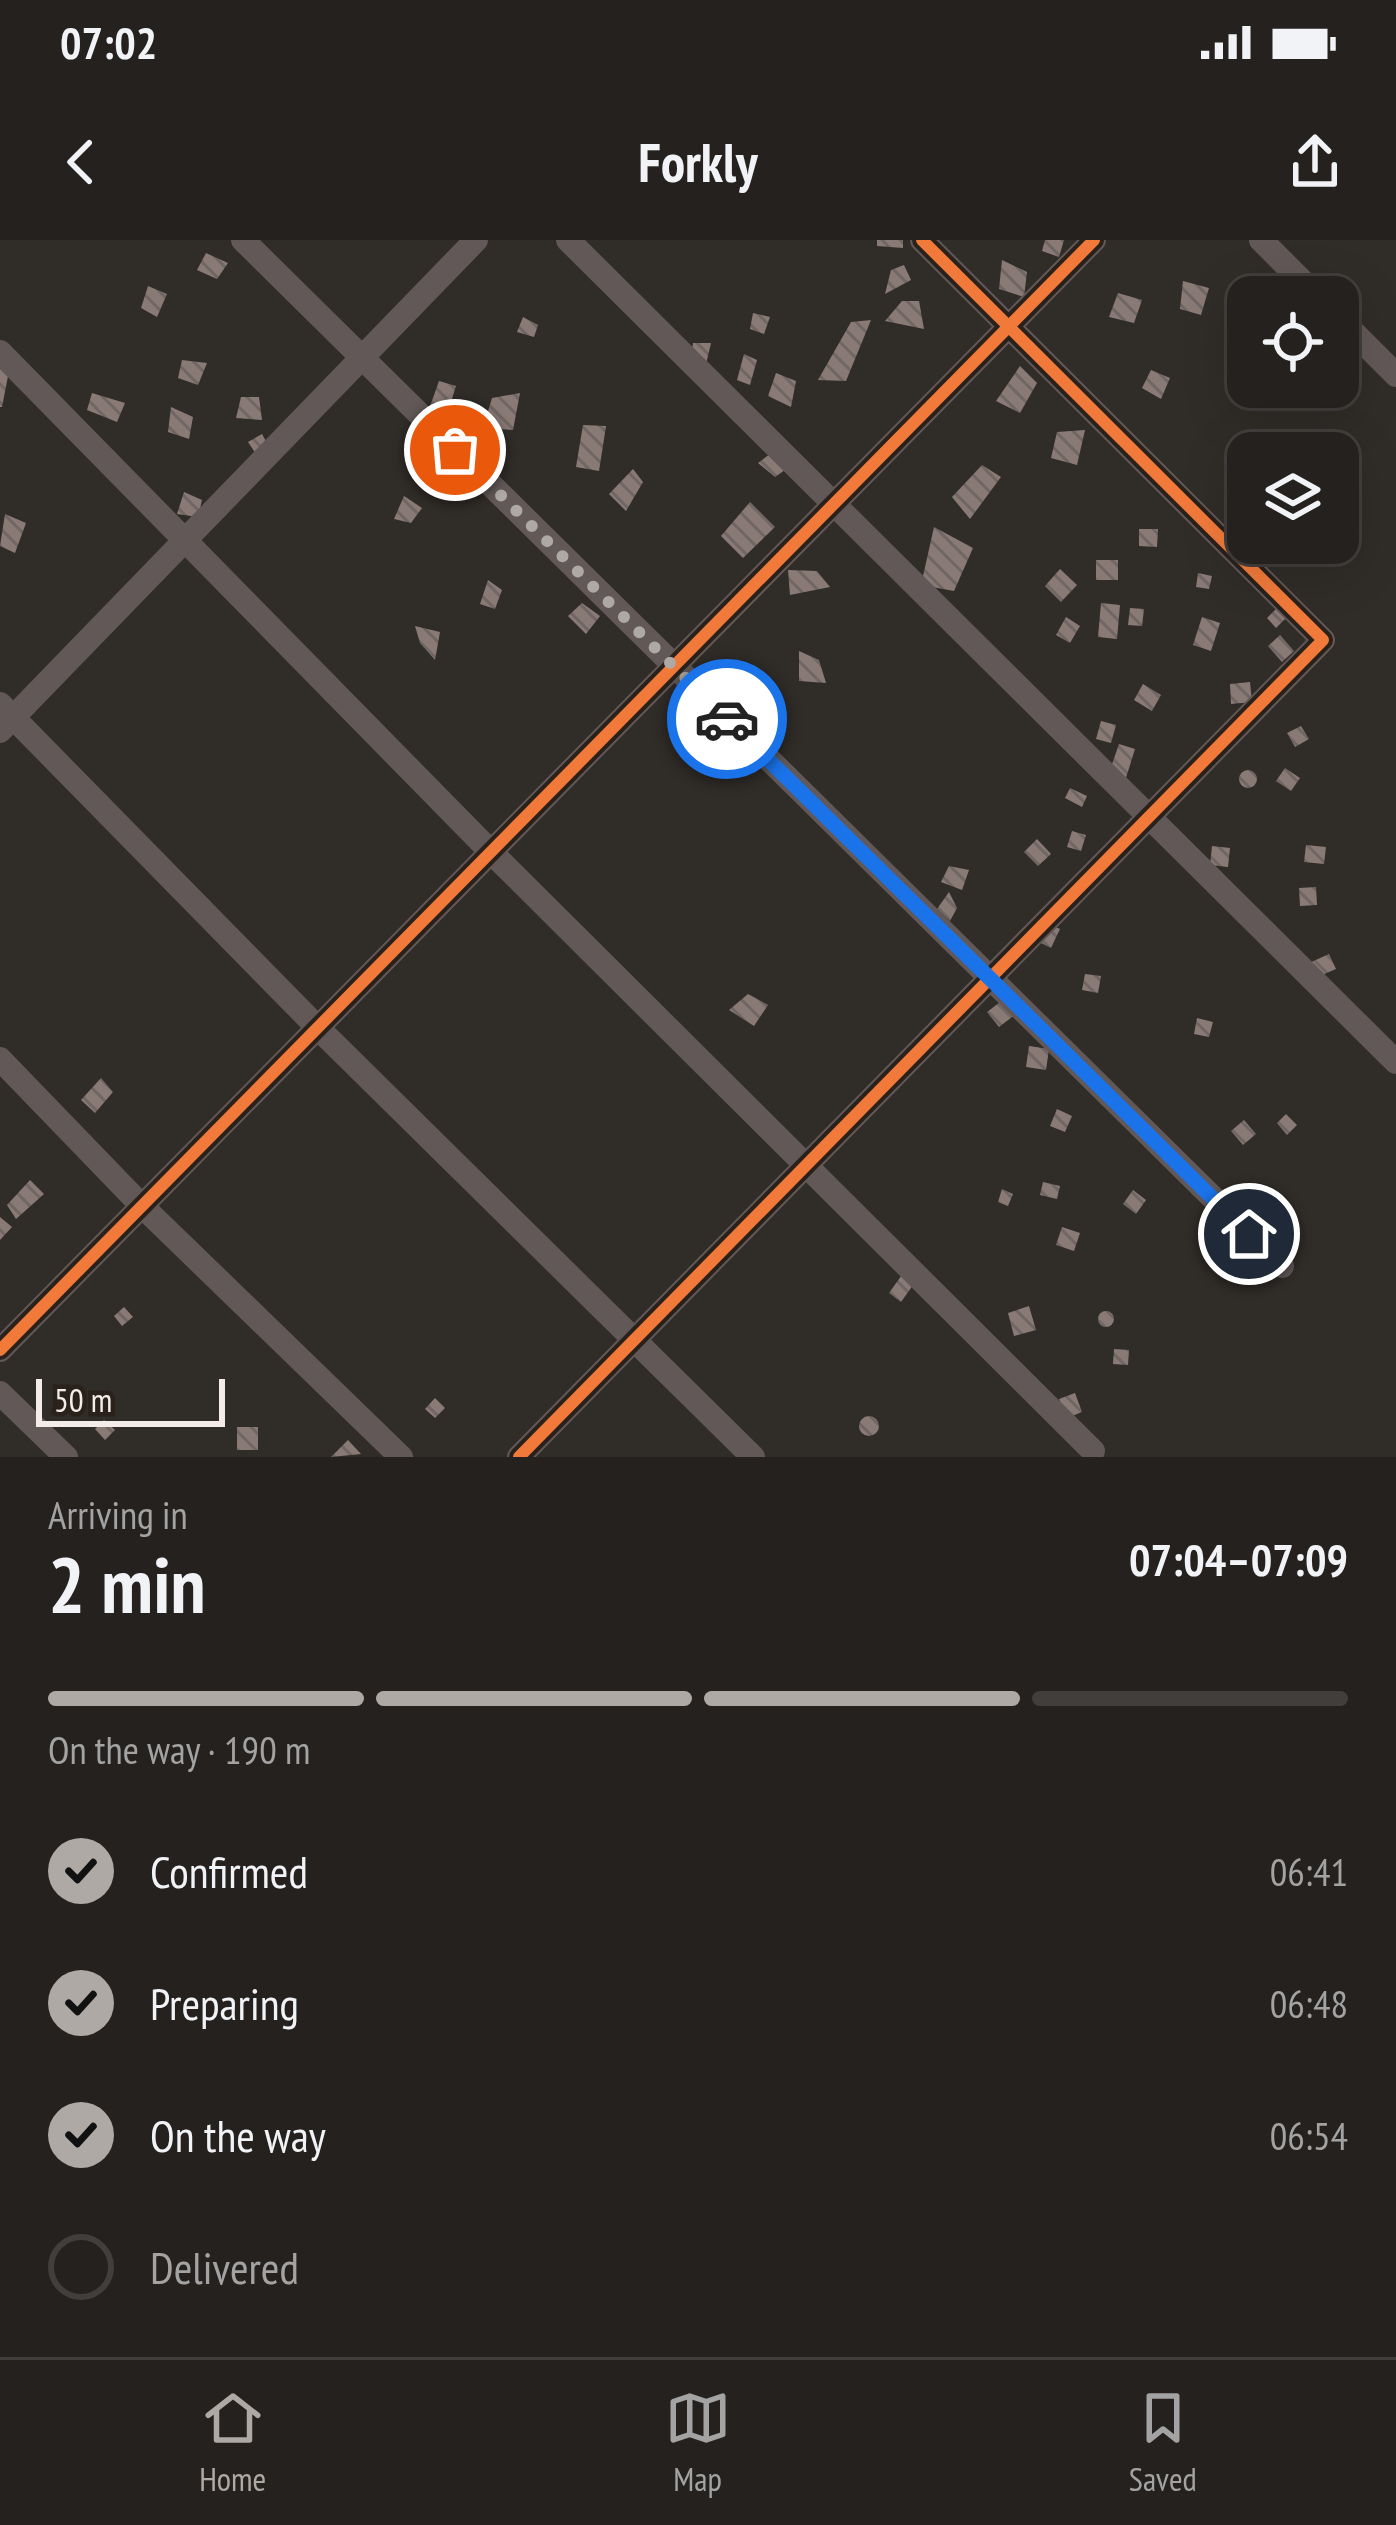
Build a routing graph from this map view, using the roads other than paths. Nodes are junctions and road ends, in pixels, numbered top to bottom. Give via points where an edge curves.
1 (243, 240) edge
2 (476, 240) edge
3 (568, 240) edge
4 (922, 240) edge
5 (1094, 240) edge
6 (1262, 240) edge
7 (1297, 276) edge
8 (1009, 327) junction
9 (1359, 338) edge
10 (0, 352) edge
11 (361, 357) junction
12 (1396, 375) edge
13 (834, 504) junction
14 (184, 538) junction
15 (674, 666) junction
16 (4, 717) edge
17 (1149, 817) junction
18 (490, 852) junction
19 (990, 978) junction
20 (318, 1028) junction
21 (0, 1059) edge
22 (1396, 1062) edge
23 (806, 1165) junction
24 (142, 1206) junction
25 (1282, 1266) dead end
26 (635, 1339) junction
27 (0, 1350) edge
28 (0, 1393) edge
29 (1094, 1451) dead end
30 (66, 1457) edge
31 (401, 1457) edge
32 (519, 1457) edge
33 (753, 1457) edge

1 - 11 street
2 - 11 street
3 - 13 street
4 - 8 street
5 - 8 street
6 - 7 street
8 - 13 street
8 - 17 street via 1323,640
9 - 12 street
10 - 14 street
11 - 14 street
11 - 15 street
13 - 15 street
13 - 17 street
14 - 16 street
14 - 18 street
15 - 18 street
15 - 19 street
16 - 20 street
17 - 19 street
17 - 22 street
18 - 20 street
18 - 23 street
19 - 23 street
19 - 25 street
20 - 24 street
20 - 26 street
21 - 24 street
23 - 26 street
23 - 29 street
24 - 27 street
24 - 31 street
26 - 32 street
26 - 33 street
28 - 30 street

